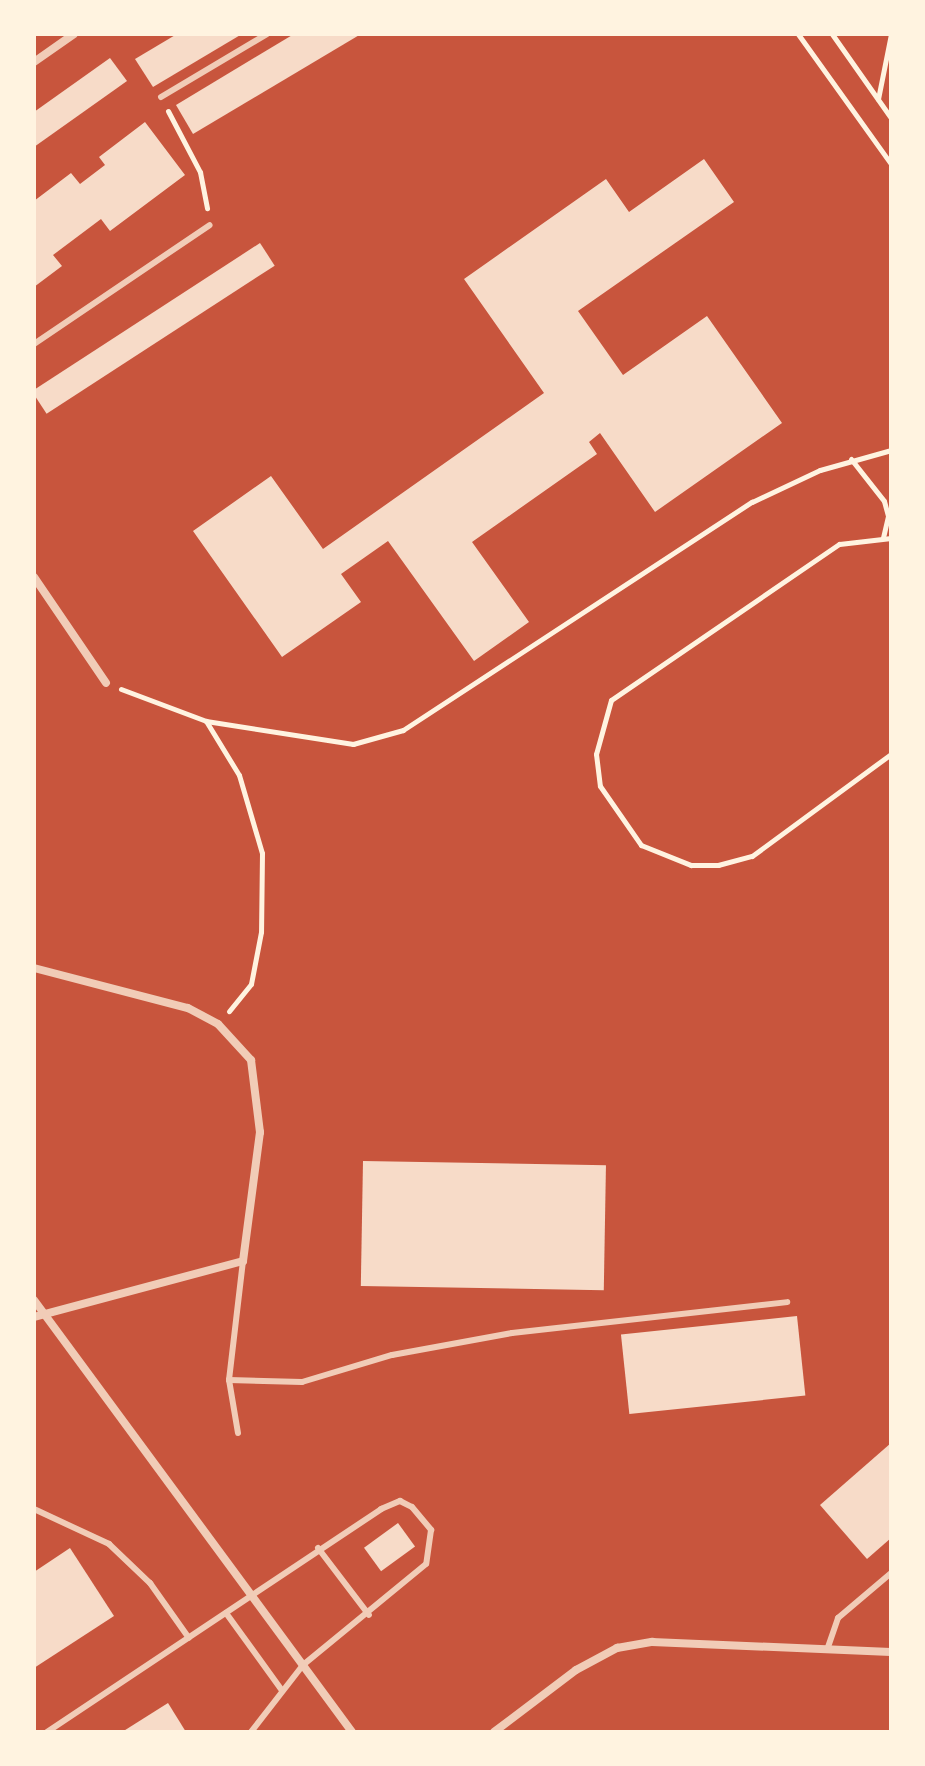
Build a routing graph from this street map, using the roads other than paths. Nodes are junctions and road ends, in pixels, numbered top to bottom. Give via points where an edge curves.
1 (74, 34) edge
2 (267, 34) edge
3 (34, 62) edge
4 (161, 97) road end
5 (210, 225) road end
6 (34, 344) edge
7 (34, 577) edge
8 (106, 683) road end
9 (34, 968) edge
10 (243, 1261) junction
11 (34, 1300) edge
12 (787, 1302) dead end
13 (44, 1313) junction
14 (34, 1317) edge
15 (229, 1380) junction
16 (238, 1433) dead end
17 (34, 1509) edge
18 (318, 1548) junction
19 (891, 1573) edge
20 (252, 1596) junction
21 (226, 1613) junction
22 (369, 1615) junction
23 (189, 1638) junction
24 (827, 1650) junction
25 (891, 1652) edge
26 (303, 1665) junction
27 (281, 1689) junction
28 (47, 1732) edge
29 (251, 1732) edge
30 (352, 1732) edge
31 (494, 1732) edge

1 - 3 street
2 - 4 lane
5 - 6 lane
7 - 8 street
9 - 10 street via 188,1008 218,1024 251,1060 260,1132
10 - 13 street
10 - 15 lane
11 - 13 street
12 - 15 lane via 512,1333 392,1355 302,1382
13 - 14 street
13 - 20 street
15 - 16 lane
17 - 23 lane via 109,1544 150,1583
18 - 20 lane
18 - 22 lane
18 - 22 lane via 400,1501 423,1516 431,1530 426,1564
19 - 24 lane via 838,1618
20 - 21 lane
20 - 26 street
21 - 23 lane
21 - 27 lane
22 - 26 lane
23 - 28 lane
24 - 25 street
24 - 31 street via 652,1642 617,1648 576,1670
26 - 27 lane
26 - 30 street
27 - 29 lane

